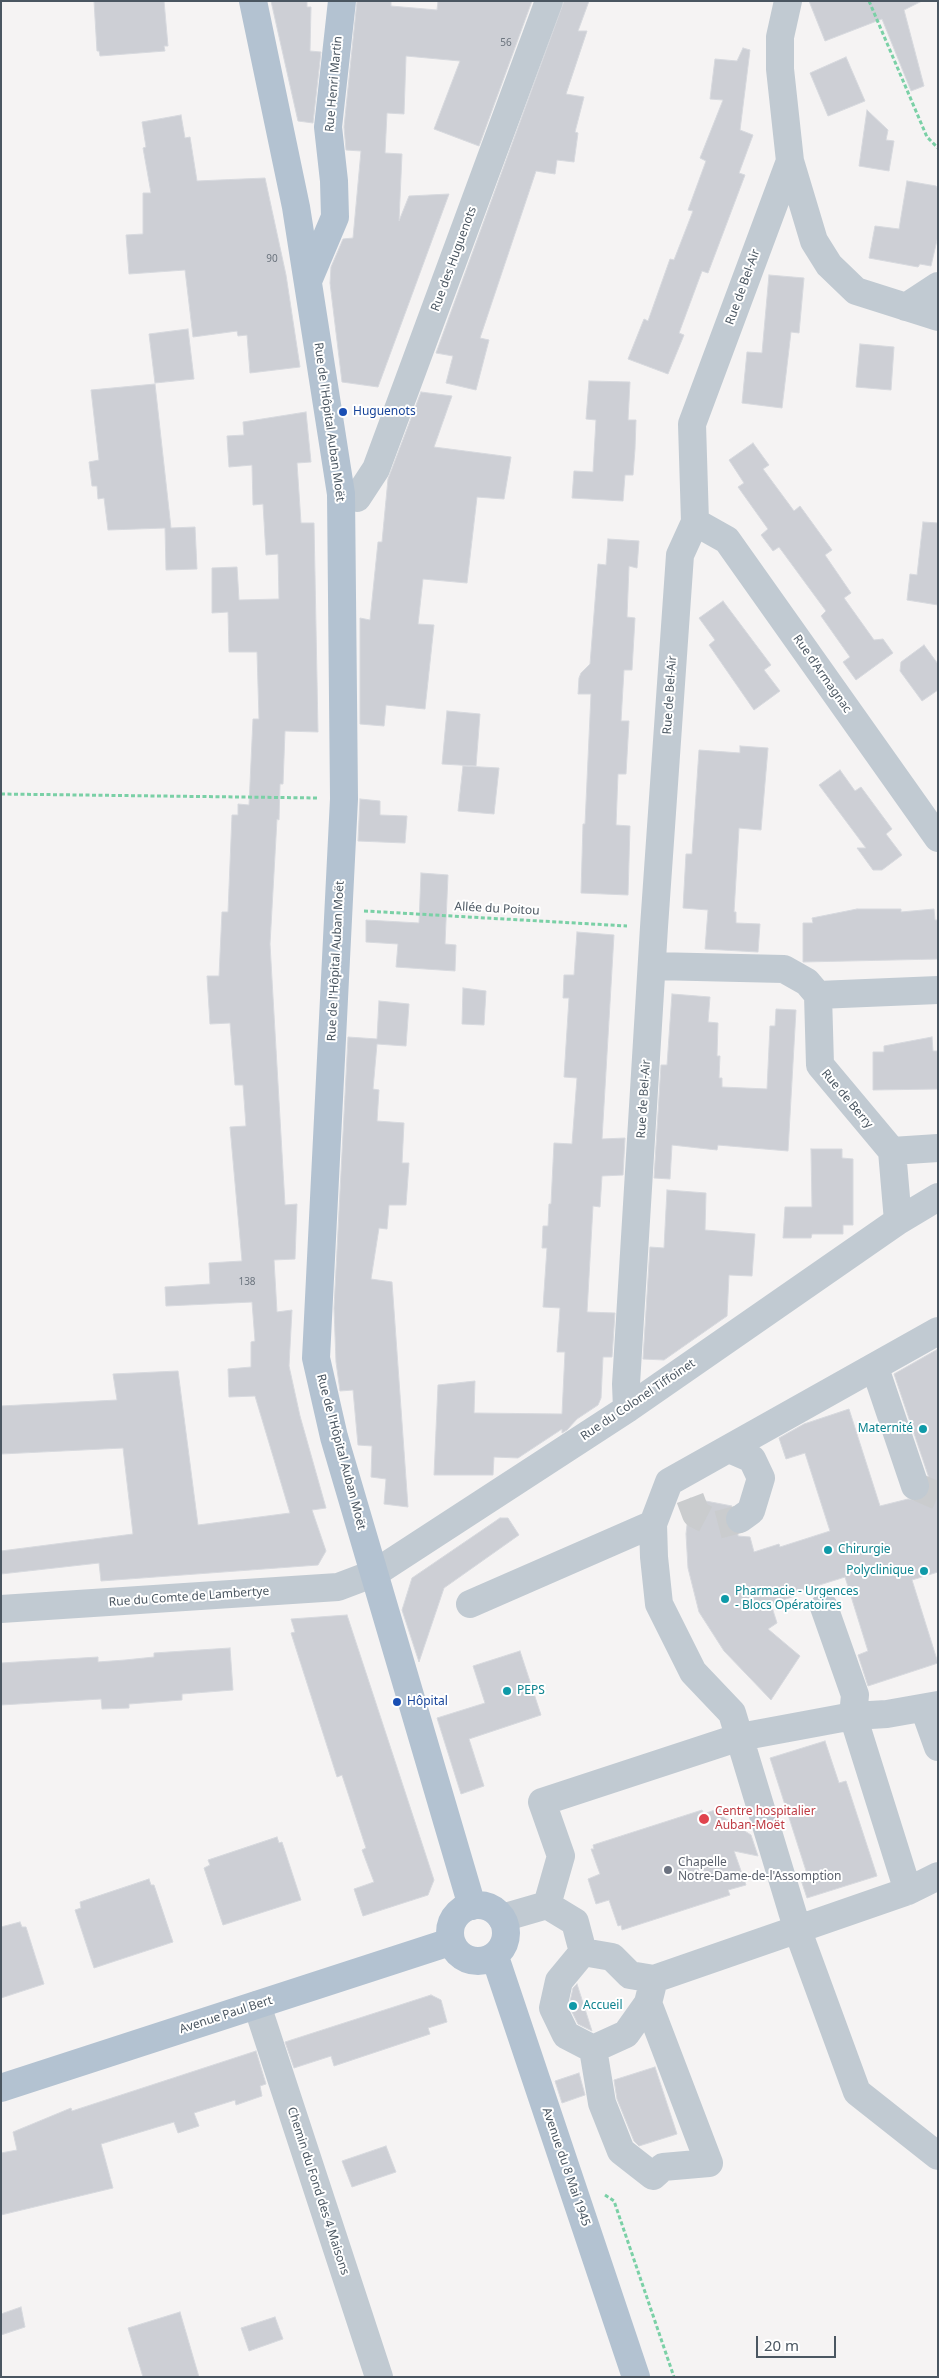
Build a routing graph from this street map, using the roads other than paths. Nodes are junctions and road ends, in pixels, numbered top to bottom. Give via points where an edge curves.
1 (253, 1) edge
2 (342, 1) edge
3 (549, 1) edge
4 (788, 1) edge
5 (790, 161) junction
6 (308, 281) junction
7 (938, 286) edge
8 (906, 307) junction
9 (938, 317) edge
10 (341, 494) junction
11 (695, 522) junction
12 (938, 838) edge
13 (653, 966) junction
14 (938, 990) edge
15 (818, 995) junction
16 (938, 1148) edge
17 (892, 1151) junction
18 (938, 1197) edge
19 (898, 1221) junction
20 (938, 1331) edge
21 (875, 1368) junction
22 (627, 1409) junction
23 (730, 1448) junction
24 (915, 1486) dead end
25 (740, 1520) tunnel mouth
26 (654, 1524) junction
27 (375, 1573) junction
28 (470, 1604) dead end
29 (824, 1607) dead end
30 (1, 1610) edge
31 (931, 1707) edge
32 (853, 1716) junction
33 (740, 1737) junction
34 (938, 1747) edge
35 (938, 1876) edge
36 (908, 1891) junction
37 (547, 1905) junction
38 (472, 1906) junction
39 (502, 1918) junction
40 (798, 1931) junction
41 (450, 1942) junction
42 (583, 1952) junction
43 (495, 1957) junction
44 (651, 1991) junction
45 (257, 2005) junction
46 (593, 2049) junction
47 (1, 2088) edge
48 (938, 2156) edge
49 (379, 2377) edge
50 (636, 2377) edge

1 - 6 main road, Rue de l'Hôpital Auban Moët
2 - 6 main road, Rue Henri Martin via 328,127 336,217
3 - 10 street, Rue des Huguenots via 376,468 357,498
4 - 5 street, Rue de Bel-Air via 780,37 780,69
5 - 8 street via 814,241 829,265 856,291
5 - 11 street, Rue de Bel-Air via 692,424
6 - 10 main road, Rue de l'Hôpital Auban Moët
7 - 8 street
8 - 9 street
10 - 27 main road, Rue de l'Hôpital Auban Moët via 344,799 316,1358 334,1437
11 - 12 street, Rue d'Armagnac via 727,540
11 - 13 street, Rue de Bel-Air via 680,555
13 - 15 street via 784,969 808,982
13 - 22 street, Rue de Bel-Air
14 - 15 street
15 - 17 street, Rue de Berry via 820,1066
16 - 17 street
17 - 19 street
18 - 19 street, Rue du Colonel Tiffoinet
19 - 22 street, Rue du Colonel Tiffoinet
20 - 21 street
21 - 23 street
21 - 24 street
22 - 27 street, Rue du Colonel Tiffoinet
23 - 25 street via 752,1459 761,1478 752,1511
23 - 26 street via 680,1490
26 - 28 street
26 - 33 street via 659,1604 693,1672 732,1713
27 - 30 street, Rue du Comte de Lambertye via 338,1588
27 - 38 main road, Rue de l'Hôpital Auban Moët
29 - 32 street via 854,1695
31 - 32 street
31 - 34 street
32 - 33 street
32 - 36 street
33 - 37 street via 542,1802 561,1856
33 - 40 street
35 - 36 street
36 - 40 street
37 - 39 street
37 - 42 street via 575,1922
38 - 39 main road via 489,1907
38 - 41 main road via 454,1918
39 - 43 main road via 506,1940
40 - 44 street
40 - 48 street via 857,2092
41 - 43 main road via 463,1958 485,1961
41 - 45 main road, Avenue Paul Bert
42 - 44 street via 612,1958
42 - 46 street via 559,1981 553,2008 566,2035
43 - 50 main road, Avenue du 8 Mai 1945
44 - 46 street via 626,2034
44 - 46 street via 709,2163 663,2168 653,2176 621,2151 602,2103
45 - 47 main road, Avenue Paul Bert
45 - 49 street, Chemin du Fond des 4 Maisons

